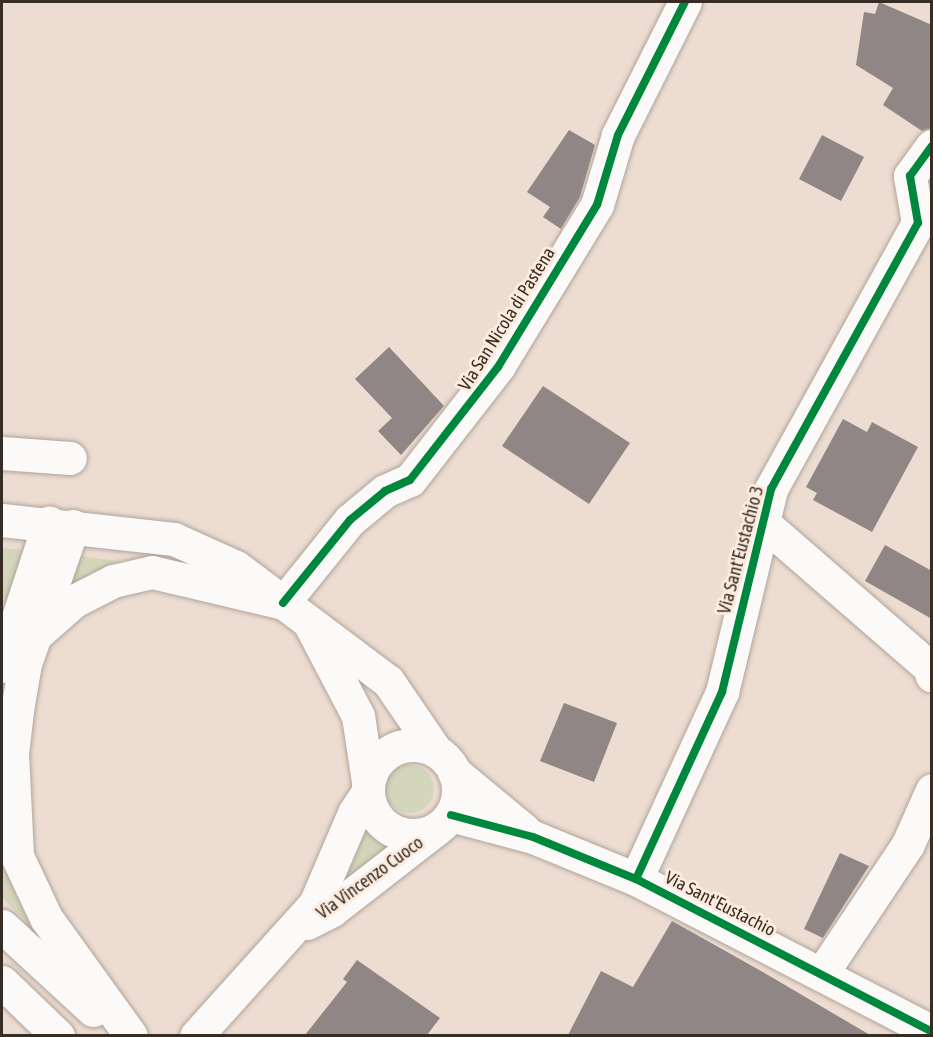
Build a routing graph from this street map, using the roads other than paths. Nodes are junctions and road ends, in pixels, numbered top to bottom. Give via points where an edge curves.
1 (685, 2) edge
2 (932, 146) edge
3 (2, 453) edge
4 (70, 458) dead end
5 (2, 520) edge
6 (761, 521) junction
7 (61, 525) junction
8 (284, 603) junction
9 (311, 626) junction
10 (39, 632) junction
11 (2, 654) edge
12 (932, 676) edge
13 (445, 761) junction
14 (367, 787) junction
15 (932, 790) edge
16 (447, 819) junction
17 (533, 837) junction
18 (636, 879) junction
19 (2, 926) edge
20 (295, 930) junction
21 (822, 973) junction
22 (2, 982) edge
23 (932, 1032) edge
24 (58, 1035) edge
25 (121, 1035) edge
26 (131, 1035) edge
27 (196, 1035) edge

1 - 8 main road, Via San Nicola di Pastena via 627,115 597,204 498,367 410,480 385,491 350,520
2 - 6 main road, Via Sant'Eustachio 3 via 910,176 918,223 771,489
3 - 4 main road
5 - 7 main road
6 - 12 main road via 929,667
6 - 18 main road, Via Sant'Eustachio 3 via 722,692
7 - 8 main road via 174,539 236,567
7 - 10 main road
7 - 11 main road
8 - 9 main road
8 - 10 main road via 152,572 113,581 84,596
9 - 13 main road via 342,642 388,681
9 - 14 main road via 358,716
10 - 26 main road via 25,664 12,753 17,856 29,891 46,918
13 - 14 main road via 411,744 394,748 379,759
13 - 16 main road via 459,792
13 - 17 main road, Via Sant'Eustachio
14 - 16 main road via 370,807 389,829 417,835
14 - 20 main road, Via Vincenzo Cuoco via 328,885
15 - 21 main road via 908,844
16 - 17 main road, Via Sant'Eustachio
16 - 20 main road, Via Vincenzo Cuoco via 332,910
17 - 18 main road, Via Sant'Eustachio
18 - 21 main road, Via Sant'Eustachio
19 - 25 main road
20 - 27 main road, Via Vincenzo Cuoco
21 - 23 main road, Via Sant'Eustachio
22 - 24 main road

